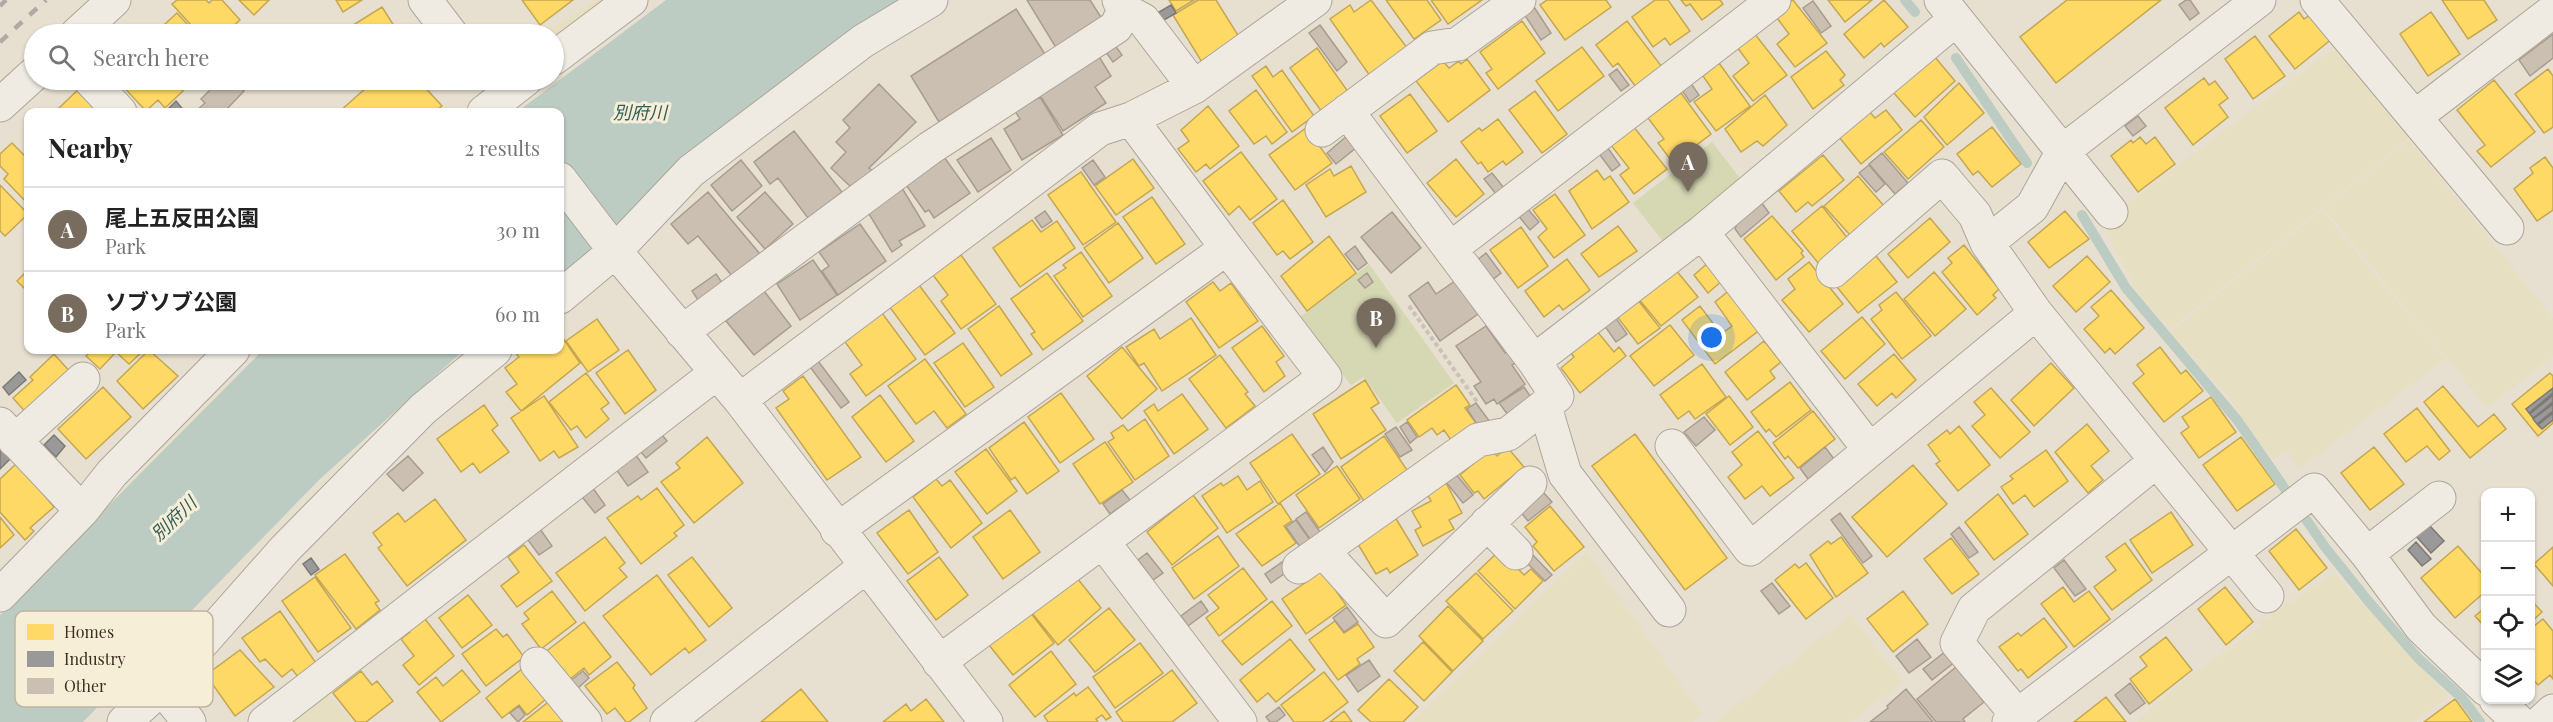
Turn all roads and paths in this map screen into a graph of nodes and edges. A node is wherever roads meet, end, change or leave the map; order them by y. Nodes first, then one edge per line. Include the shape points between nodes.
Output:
1 (114, 0) edge
2 (425, 0) edge
3 (632, 0) edge
4 (932, 0) edge
5 (1315, 0) edge
6 (1774, 0) edge
7 (2259, 0) edge
8 (2317, 0) edge
9 (1510, 3) edge
10 (1122, 5) edge
11 (1948, 9) edge
12 (2553, 11) edge
13 (88, 24) edge
14 (443, 24) edge
15 (564, 51) edge
16 (24, 83) edge
17 (1194, 87) junction
18 (99, 90) edge
19 (510, 90) edge
20 (494, 101) edge
21 (0, 105) edge
22 (116, 108) edge
23 (1347, 111) junction
24 (2416, 116) junction
25 (1131, 118) junction
26 (1322, 130) dead end
27 (2059, 158) junction
28 (564, 184) edge
29 (2110, 212) dead end
30 (2507, 228) dead end
31 (1702, 232) junction
32 (1987, 243) junction
33 (1227, 248) junction
34 (1450, 249) junction
35 (615, 251) junction
36 (1833, 271) dead end
37 (564, 294) edge
38 (1409, 306) dead end
39 (2036, 313) junction
40 (682, 332) junction
41 (228, 354) edge
42 (490, 354) edge
43 (1534, 361) junction
44 (83, 379) dead end
45 (696, 388) junction
46 (740, 400) junction
47 (1545, 407) junction
48 (8, 433) edge
49 (1501, 435) junction
50 (1672, 446) dead end
51 (1869, 449) junction
52 (2155, 462) junction
53 (1530, 483) dead end
54 (2439, 498) dead end
55 (82, 511) junction
56 (1487, 523) junction
57 (837, 530) junction
58 (1103, 542) junction
59 (1516, 553) dead end
60 (2232, 554) junction
61 (2367, 554) junction
62 (865, 567) junction
63 (0, 595) edge
64 (2267, 596) dead end
65 (1669, 610) dead end
66 (213, 630) edge
67 (939, 662) junction
68 (537, 664) dead end
69 (2481, 684) edge
70 (2501, 704) edge
71 (141, 707) edge
72 (177, 707) edge
73 (2553, 711) edge
74 (2013, 719) edge
75 (124, 722) edge
76 (189, 722) edge
77 (265, 722) edge
78 (585, 722) edge
79 (667, 722) edge
80 (986, 722) edge
81 (1240, 722) edge
82 (2519, 722) edge
83 (2541, 722) edge

1 - 13 street
2 - 14 street
3 - 15 street
4 - 35 street via 862,41 691,171
5 - 17 street
6 - 34 street
7 - 27 street
8 - 24 street
9 - 23 street via 1458,44 1432,48
10 - 17 street via 1143,20
10 - 40 street via 1116,27 930,148
11 - 27 street
11 - 31 street
12 - 24 street
16 - 21 street
17 - 25 street
18 - 22 street
19 - 20 street
23 - 26 street
23 - 34 street
24 - 30 street
25 - 33 street
25 - 46 street via 1100,129
27 - 29 street
27 - 32 street via 2032,207
28 - 35 street
31 - 43 street
31 - 51 street
32 - 36 street via 1975,215 1942,176
32 - 39 street
33 - 57 street
33 - 58 street via 1325,377
34 - 43 street
35 - 37 street
35 - 40 street
38 - 49 path
39 - 51 street
39 - 52 street
40 - 45 street
41 - 55 street via 112,473
42 - 66 street via 423,409 285,549
43 - 47 street via 1557,396
44 - 48 street
45 - 46 street
45 - 77 street
46 - 57 street
47 - 49 street
47 - 65 street via 1565,474
48 - 55 street
49 - 56 street via 1478,440 1311,559 1386,621
50 - 51 street via 1750,549
52 - 60 street
52 - 74 street via 1974,609 1958,643
53 - 56 street
54 - 61 street
55 - 63 street
56 - 59 street
57 - 62 street
58 - 67 street
58 - 81 street
60 - 61 street via 2314,490
60 - 64 street
60 - 74 street
61 - 69 street via 2421,627
62 - 67 street
62 - 79 street
67 - 80 street
68 - 78 street
70 - 82 street
71 - 75 street
72 - 76 street
73 - 83 street

